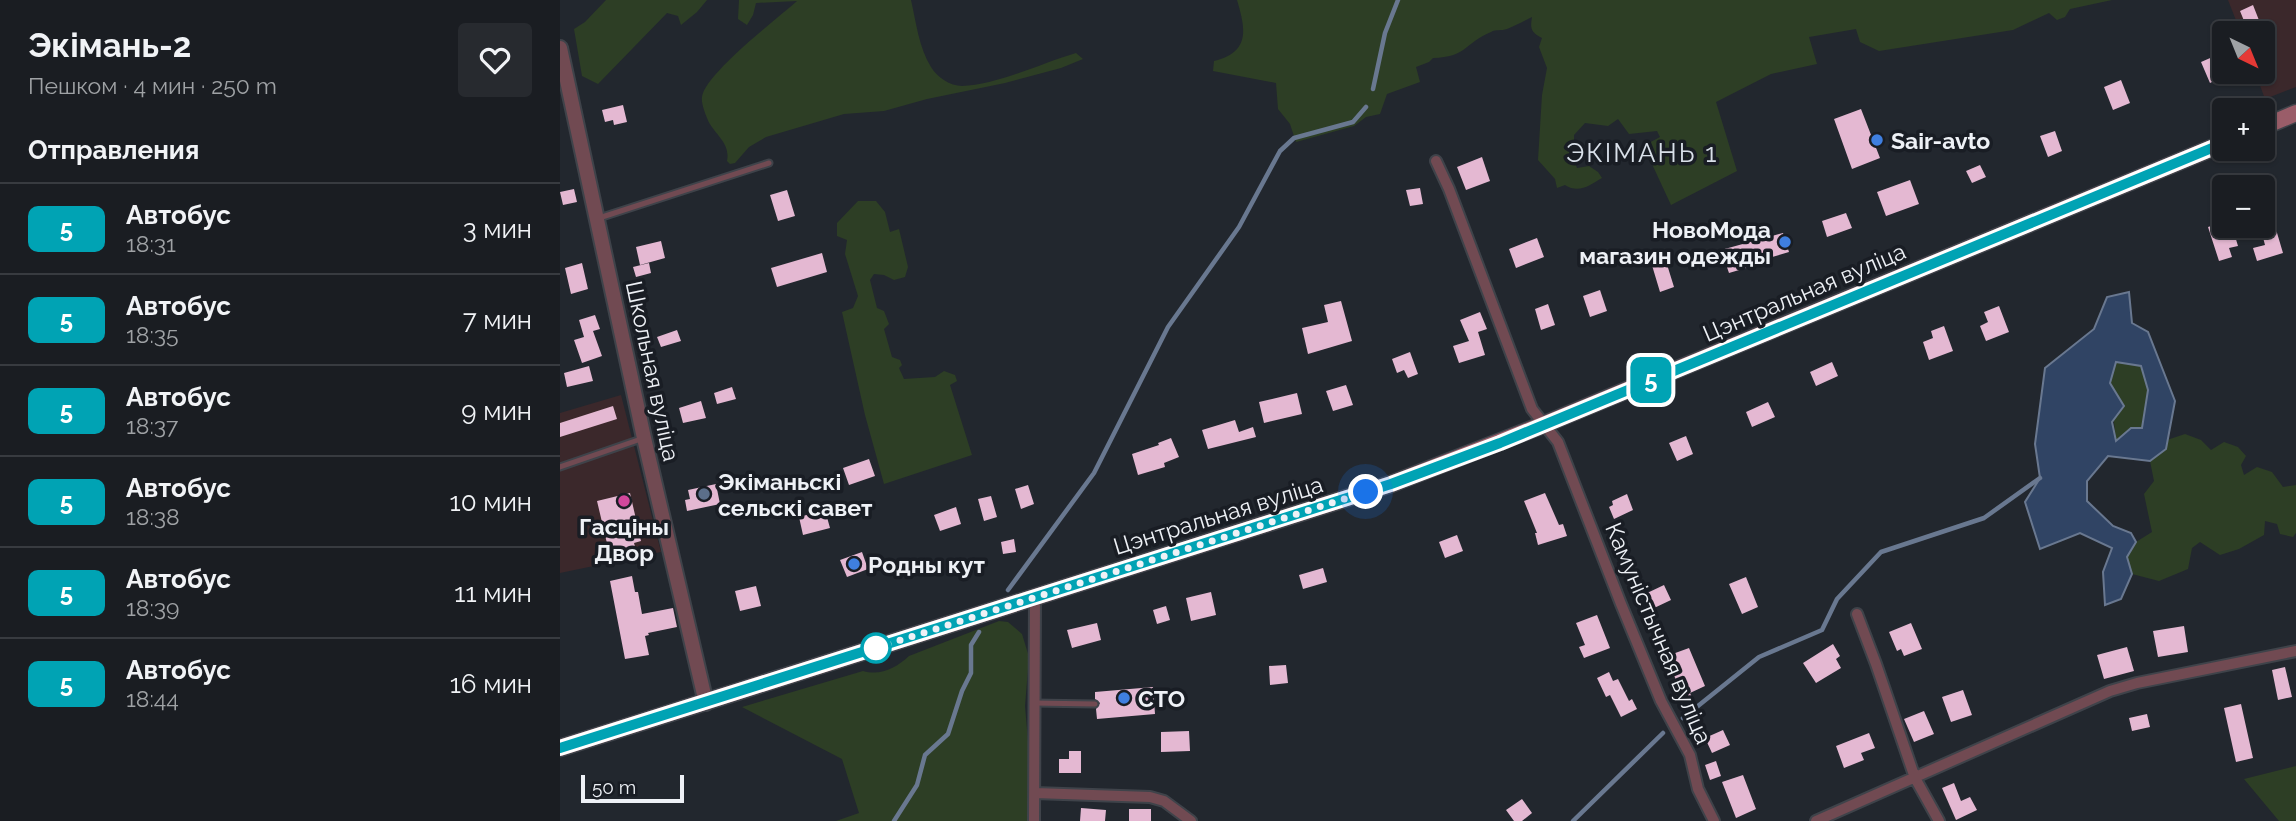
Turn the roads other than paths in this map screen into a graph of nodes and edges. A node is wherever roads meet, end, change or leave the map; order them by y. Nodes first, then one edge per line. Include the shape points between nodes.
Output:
1 (560, 48) edge
2 (2296, 113) edge
3 (2275, 122) edge
4 (2212, 148) edge
5 (1436, 161) dead end
6 (769, 163) dead end
7 (596, 219) junction
8 (1545, 424) junction
9 (644, 438) junction
10 (560, 467) edge
11 (1035, 596) junction
12 (1857, 614) dead end
13 (2296, 651) edge
14 (706, 703) junction
15 (1034, 704) junction
16 (1096, 704) dead end
17 (560, 748) edge
18 (1915, 778) junction
19 (1035, 793) junction
20 (1034, 821) edge
21 (1191, 821) edge
22 (1714, 821) edge
23 (1816, 821) edge
24 (1939, 821) edge

1 - 7 street, Школьная вуліца
2 - 3 main road
4 - 8 main road, Цэнтральная вуліца
5 - 8 street, Камуністычная вуліца via 1532,409
6 - 7 lane
7 - 9 street, Школьная вуліца
8 - 11 main road, Цэнтральная вуліца via 1391,484
8 - 22 street, Камуністычная вуліца via 1558,442
9 - 10 lane
9 - 14 street, Школьная вуліца
11 - 14 main road, Цэнтральная вуліца
11 - 15 street
12 - 18 street
13 - 18 street via 2110,691
14 - 17 main road, Цэнтральная вуліца
15 - 16 lane
15 - 19 street
18 - 23 street
18 - 24 street
19 - 20 street
19 - 21 street via 1150,797 1164,801

